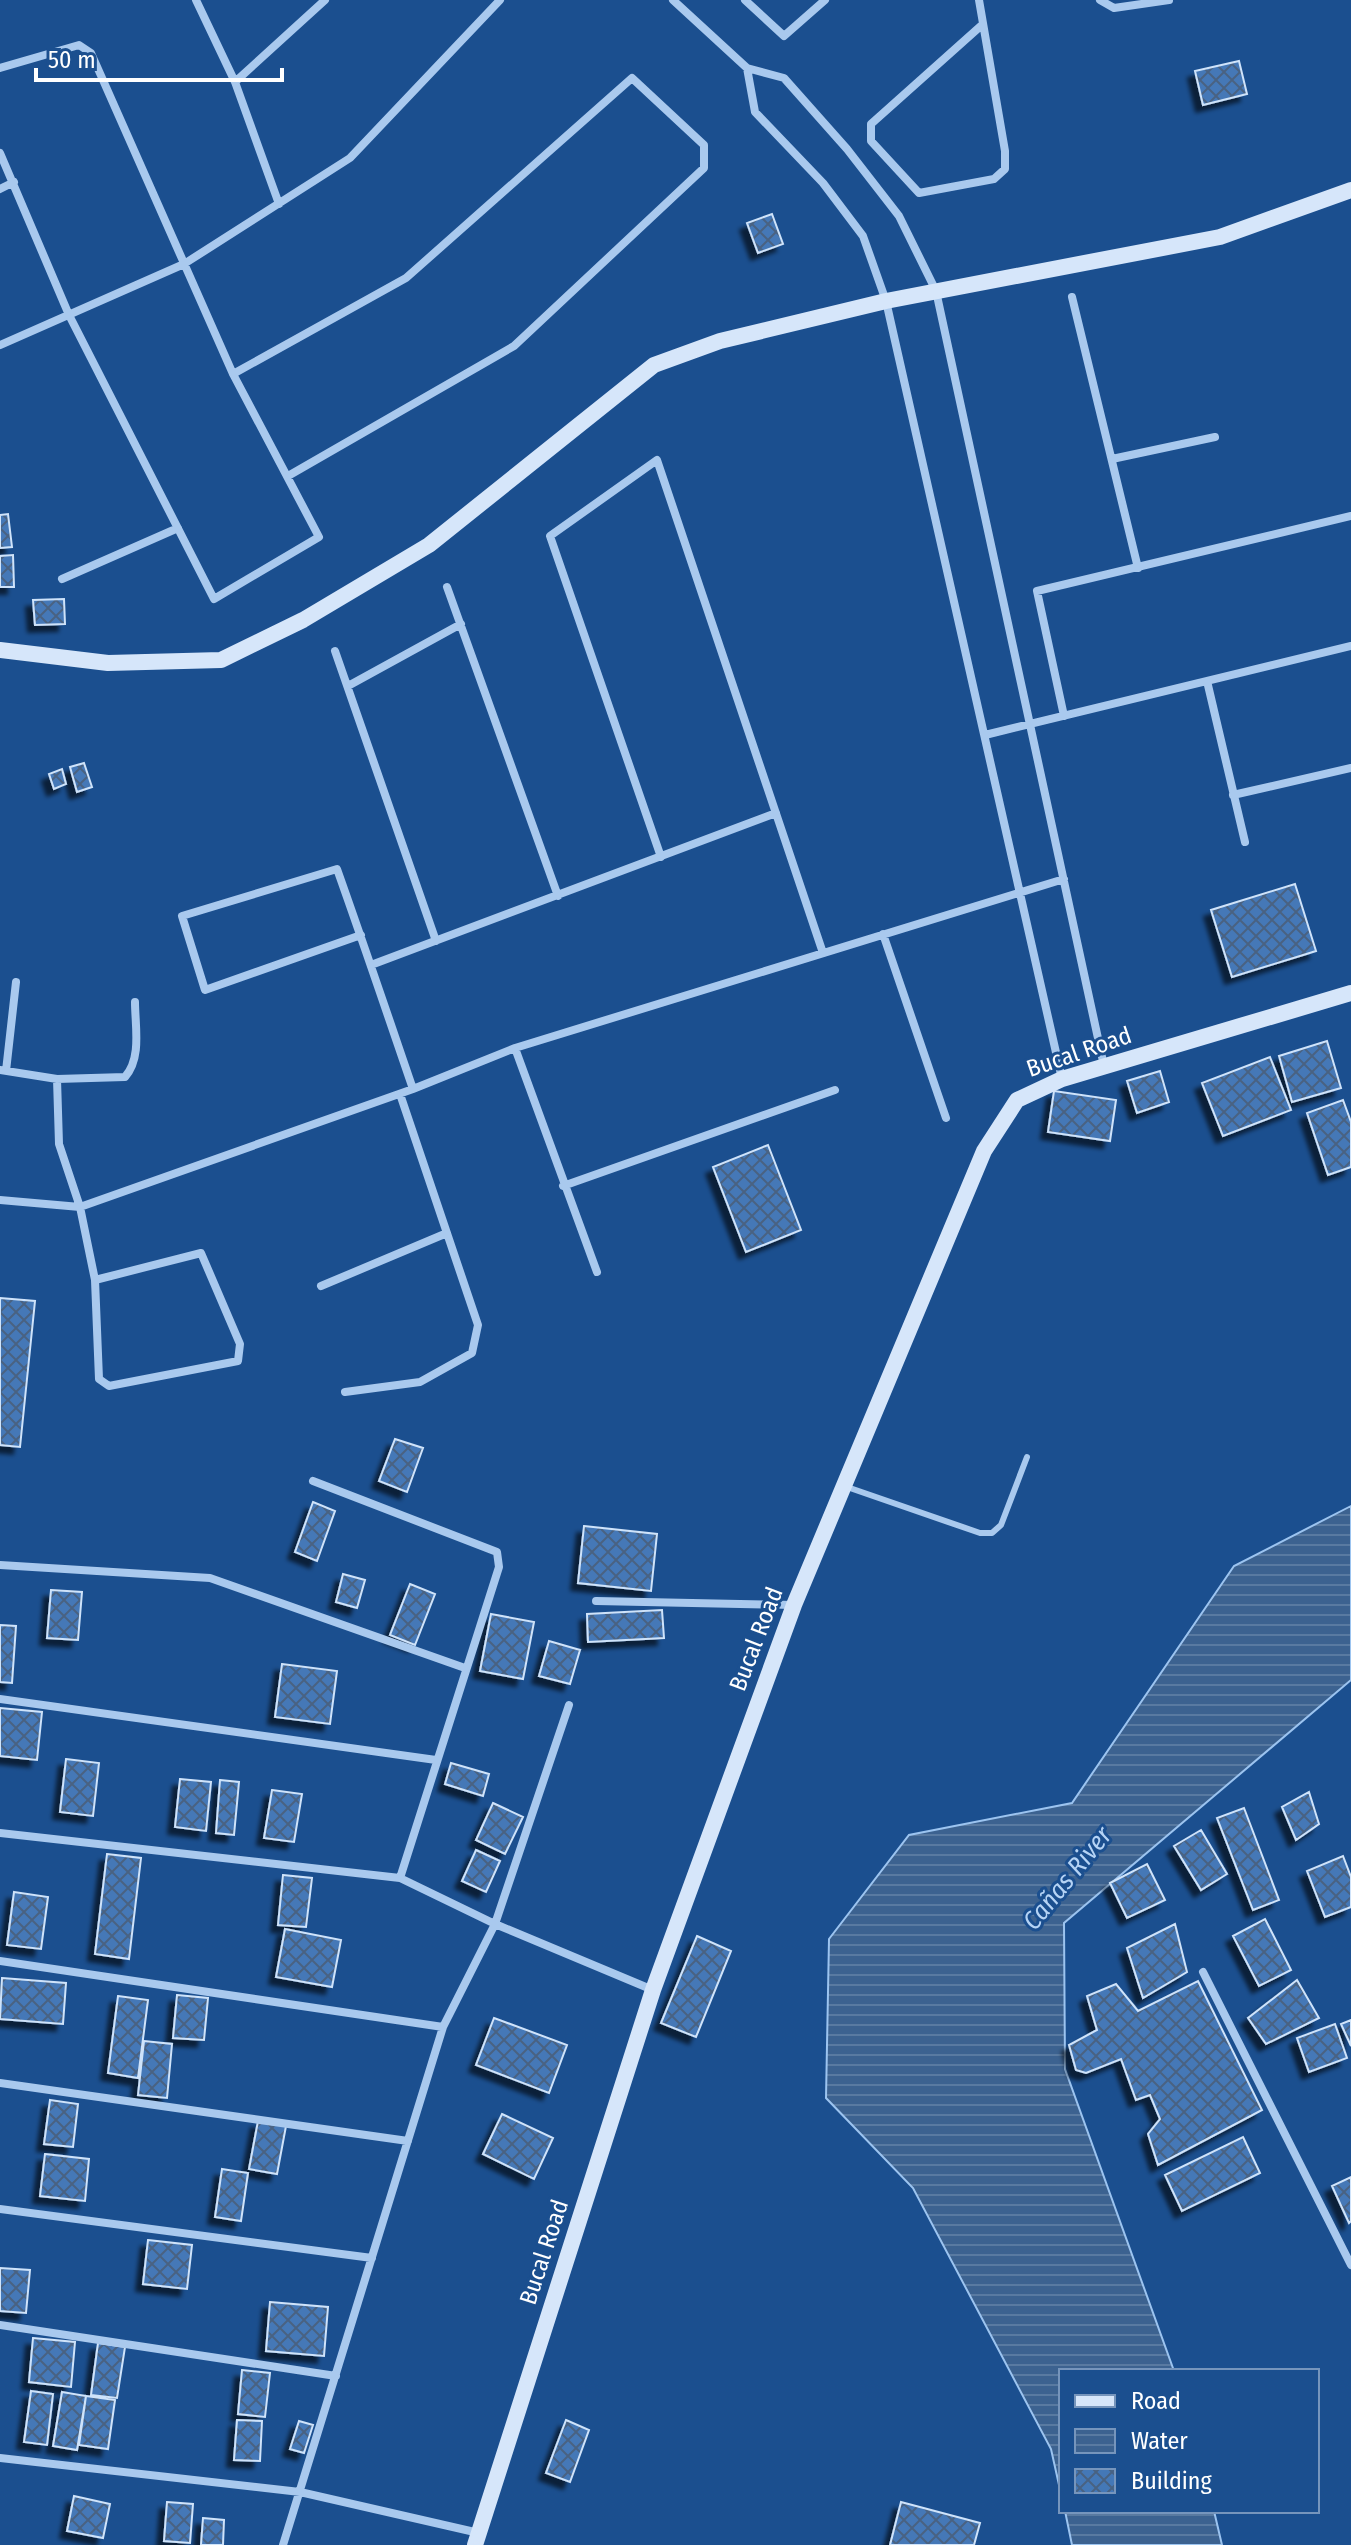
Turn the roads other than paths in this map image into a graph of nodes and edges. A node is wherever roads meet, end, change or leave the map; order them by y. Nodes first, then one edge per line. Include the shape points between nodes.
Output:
1 (196, 0) edge
2 (325, 0) edge
3 (500, 0) edge
4 (673, 0) edge
5 (745, 0) edge
6 (825, 0) edge
7 (979, 0) edge
8 (1100, 0) edge
9 (1169, 0) edge
10 (983, 24) junction
11 (0, 68) edge
12 (747, 68) junction
13 (235, 82) junction
14 (0, 153) edge
15 (14, 182) junction
16 (0, 189) edge
17 (1351, 190) edge
18 (279, 204) junction
19 (184, 264) junction
20 (936, 291) junction
21 (1072, 297) dead end
22 (886, 301) junction
23 (69, 315) junction
24 (0, 345) edge
25 (233, 374) junction
26 (1215, 437) dead end
27 (1112, 459) junction
28 (288, 476) junction
29 (1351, 516) edge
30 (178, 528) junction
31 (1138, 568) junction
32 (62, 579) dead end
33 (447, 587) dead end
34 (461, 624) junction
35 (1351, 646) edge
36 (0, 650) edge
37 (335, 651) dead end
38 (1207, 681) junction
39 (348, 686) junction
40 (1064, 716) junction
41 (1031, 724) junction
42 (985, 735) junction
43 (1351, 768) edge
44 (1233, 795) junction
45 (776, 813) junction
46 (1245, 842) dead end
47 (661, 857) junction
48 (1064, 879) junction
49 (1020, 891) junction
50 (558, 896) junction
51 (883, 934) junction
52 (361, 935) junction
53 (436, 941) junction
54 (823, 953) junction
55 (371, 965) junction
56 (16, 982) dead end
57 (1351, 993) edge
58 (135, 1002) dead end
59 (515, 1048) junction
60 (1104, 1067) junction
61 (3, 1071) edge
62 (57, 1079) junction
63 (1062, 1079) junction
64 (413, 1089) junction
65 (835, 1090) dead end
66 (400, 1094) junction
67 (946, 1118) dead end
68 (563, 1186) junction
69 (0, 1200) edge
70 (80, 1207) junction
71 (447, 1233) junction
72 (597, 1272) dead end
73 (95, 1280) junction
74 (321, 1286) dead end
75 (345, 1392) dead end
76 (1027, 1457) dead end
77 (313, 1481) dead end
78 (844, 1486) junction
79 (0, 1565) edge
80 (596, 1601) dead end
81 (794, 1605) junction
82 (465, 1668) junction
83 (0, 1699) edge
84 (569, 1705) dead end
85 (436, 1760) junction
86 (0, 1833) edge
87 (400, 1878) junction
88 (495, 1924) junction
89 (0, 1961) edge
90 (1203, 1972) dead end
91 (653, 1990) junction
92 (443, 2027) junction
93 (0, 2083) edge
94 (408, 2141) junction
95 (0, 2209) edge
96 (372, 2258) junction
97 (1351, 2265) edge
98 (0, 2325) edge
99 (336, 2376) junction
100 (0, 2458) edge
101 (300, 2492) junction
102 (477, 2539) edge
103 (283, 2545) edge

1 - 13 street
2 - 13 street
3 - 18 street via 350,158
4 - 12 street
5 - 6 street via 784,36
7 - 10 street
8 - 9 street via 1114,8
10 - 10 street via 1005,169 994,179 919,193 871,141 871,124
11 - 19 street via 61,47 79,45 91,53
12 - 20 street via 784,78 847,149 899,216
12 - 22 street via 755,112 823,183 863,236
13 - 18 street
14 - 15 street
15 - 16 street
15 - 23 street
17 - 20 street via 1220,237
18 - 19 street
19 - 23 street
19 - 25 street
20 - 22 street
20 - 41 street
21 - 27 street
22 - 36 street via 720,341 654,365 429,545 303,620 221,660 108,663
22 - 42 street
23 - 24 street
23 - 30 street
25 - 28 street
25 - 28 street via 406,278 632,78 704,145 704,168 514,346
26 - 27 street
27 - 31 street
28 - 30 street via 319,537 214,599
29 - 31 street
30 - 32 street
31 - 40 street via 1037,591
33 - 34 street
34 - 39 street
34 - 50 street
35 - 38 street
37 - 39 street
38 - 40 street
38 - 44 street
39 - 53 street
40 - 41 street
41 - 42 street
41 - 48 street
42 - 49 street
43 - 44 street
44 - 46 street
45 - 47 street
45 - 47 street via 657,460 550,536
45 - 54 street
47 - 50 street
48 - 49 street
48 - 60 street
49 - 51 street
49 - 63 street
50 - 53 street
51 - 54 street
51 - 67 street
52 - 52 street via 205,990 182,916 337,869
52 - 55 street
53 - 55 street
54 - 59 street
55 - 64 street
56 - 61 street
57 - 60 street, Bucal Road
58 - 62 street via 136,1048 125,1077
59 - 64 street
59 - 68 street
60 - 63 street, Bucal Road
61 - 62 street
62 - 70 street via 58,1137
63 - 78 street, Bucal Road via 1017,1100 984,1151
64 - 66 street
65 - 68 street
66 - 70 street
66 - 71 street
68 - 72 street
69 - 70 street
70 - 73 street
71 - 74 street
71 - 75 street via 478,1325 472,1353 420,1382
73 - 73 street via 201,1253 240,1344 238,1361 109,1386 99,1379
76 - 78 lane via 1001,1525 992,1533
77 - 82 street via 497,1552 499,1567
78 - 81 street, Bucal Road
79 - 82 street via 210,1578
80 - 81 street
81 - 91 street, Bucal Road
82 - 85 street
83 - 85 street
84 - 88 street
85 - 87 street
86 - 87 street
87 - 88 street
88 - 91 street
88 - 92 street
89 - 92 street
90 - 97 street
91 - 102 street, Bucal Road
92 - 94 street
93 - 94 street
94 - 96 street
95 - 96 street
96 - 99 street
98 - 99 street
99 - 101 street
100 - 101 street
101 - 102 street
101 - 103 street

